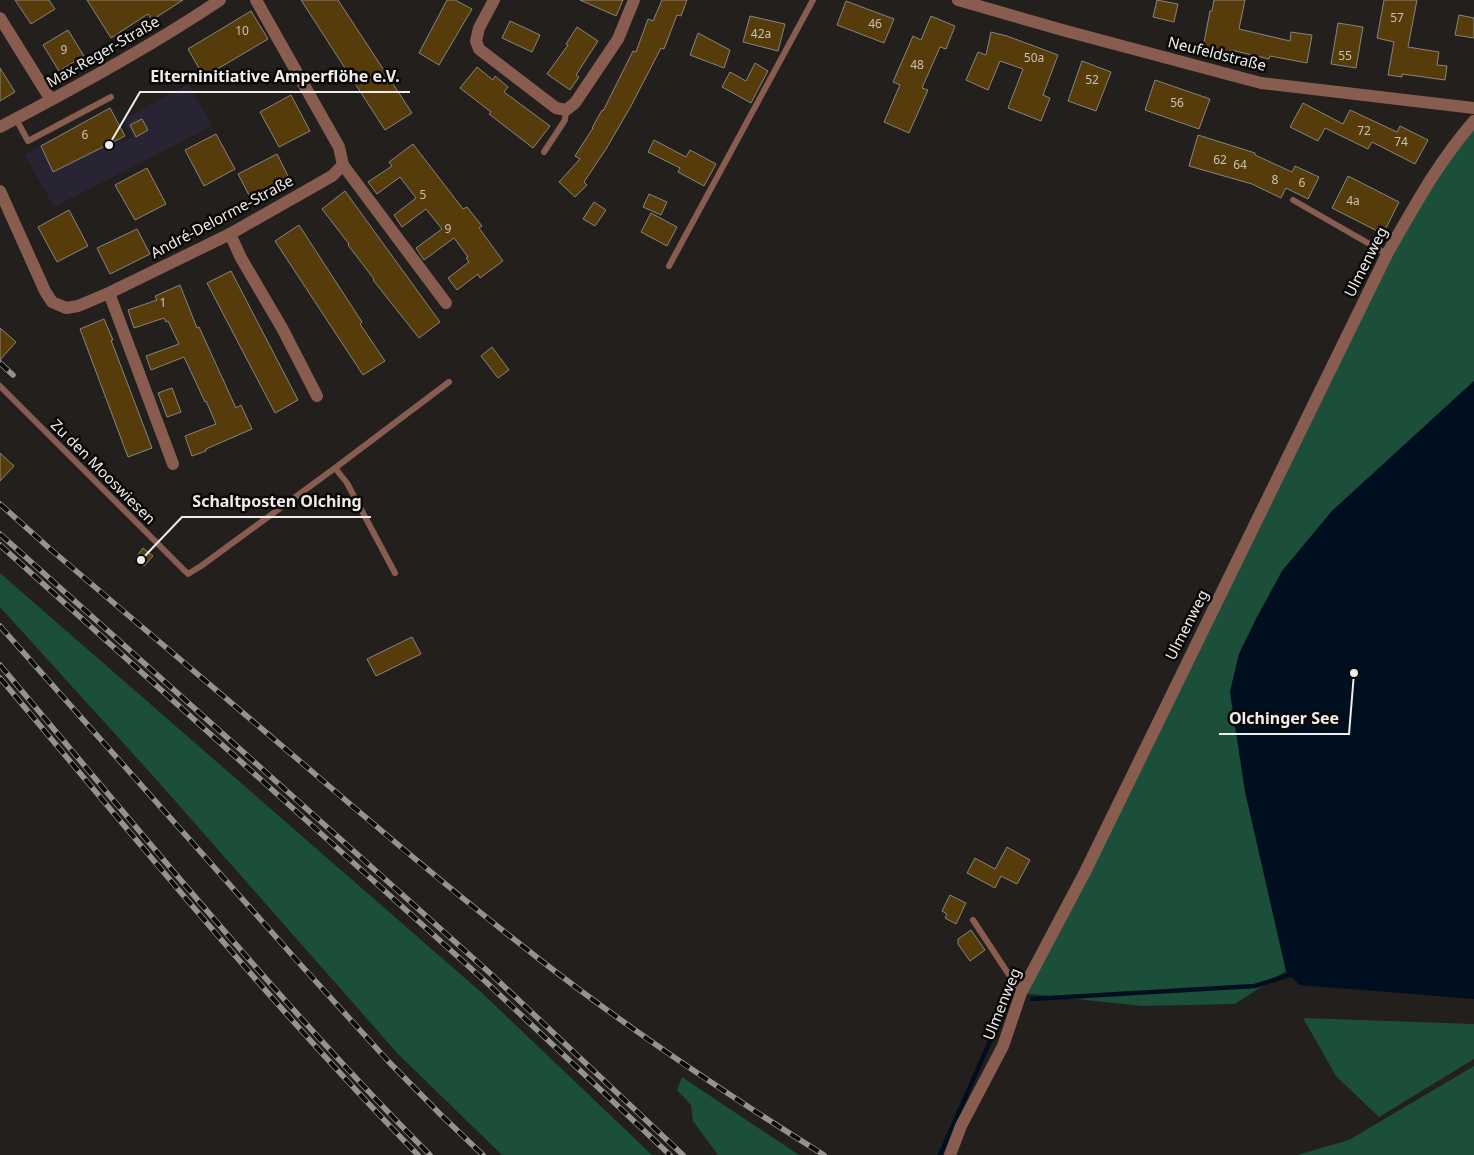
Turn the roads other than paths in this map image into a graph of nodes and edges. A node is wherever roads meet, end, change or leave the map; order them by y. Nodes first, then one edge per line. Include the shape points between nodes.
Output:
1 (220, 0) edge
2 (256, 0) edge
3 (494, 0) edge
4 (634, 0) edge
5 (813, 0) edge
6 (958, 0) edge
7 (0, 18) edge
8 (111, 97) dead end
9 (51, 100) junction
10 (1474, 108) edge
11 (566, 110) junction
12 (16, 119) junction
13 (1474, 121) edge
14 (0, 127) edge
15 (544, 152) dead end
16 (343, 165) junction
17 (0, 191) edge
18 (1293, 200) dead end
19 (230, 234) junction
20 (1386, 254) junction
21 (669, 266) dead end
22 (110, 292) junction
23 (446, 303) dead end
24 (449, 382) dead end
25 (0, 386) edge
26 (317, 396) dead end
27 (173, 464) dead end
28 (335, 468) junction
29 (395, 573) dead end
30 (973, 920) dead end
31 (1021, 993) junction
32 (950, 1155) edge

1 - 9 street, Max-Reger-Straße
2 - 16 street via 339,147
3 - 11 street via 479,28 476,41 479,49 556,108
4 - 11 street via 618,39 575,103
5 - 21 lane
6 - 10 street, Neufeldstraße via 1261,83
7 - 9 street
8 - 12 lane via 28,141
9 - 12 street, Max-Reger-Straße
11 - 15 lane via 565,120
12 - 14 street, Max-Reger-Straße
13 - 20 street, Ulmenweg via 1430,179
16 - 19 street, André-Delorme-Straße via 332,176
16 - 23 street
17 - 22 street, André-Delorme-Straße via 52,302 66,308 78,306
18 - 20 lane
19 - 22 street, André-Delorme-Straße
19 - 26 street
20 - 31 street, Ulmenweg via 1089,863
22 - 27 street
24 - 28 lane, Zu den Mooswiesen
25 - 28 lane, Zu den Mooswiesen via 188,574
28 - 29 lane via 348,483
30 - 31 lane
31 - 32 street, Ulmenweg via 1003,1046 961,1126

